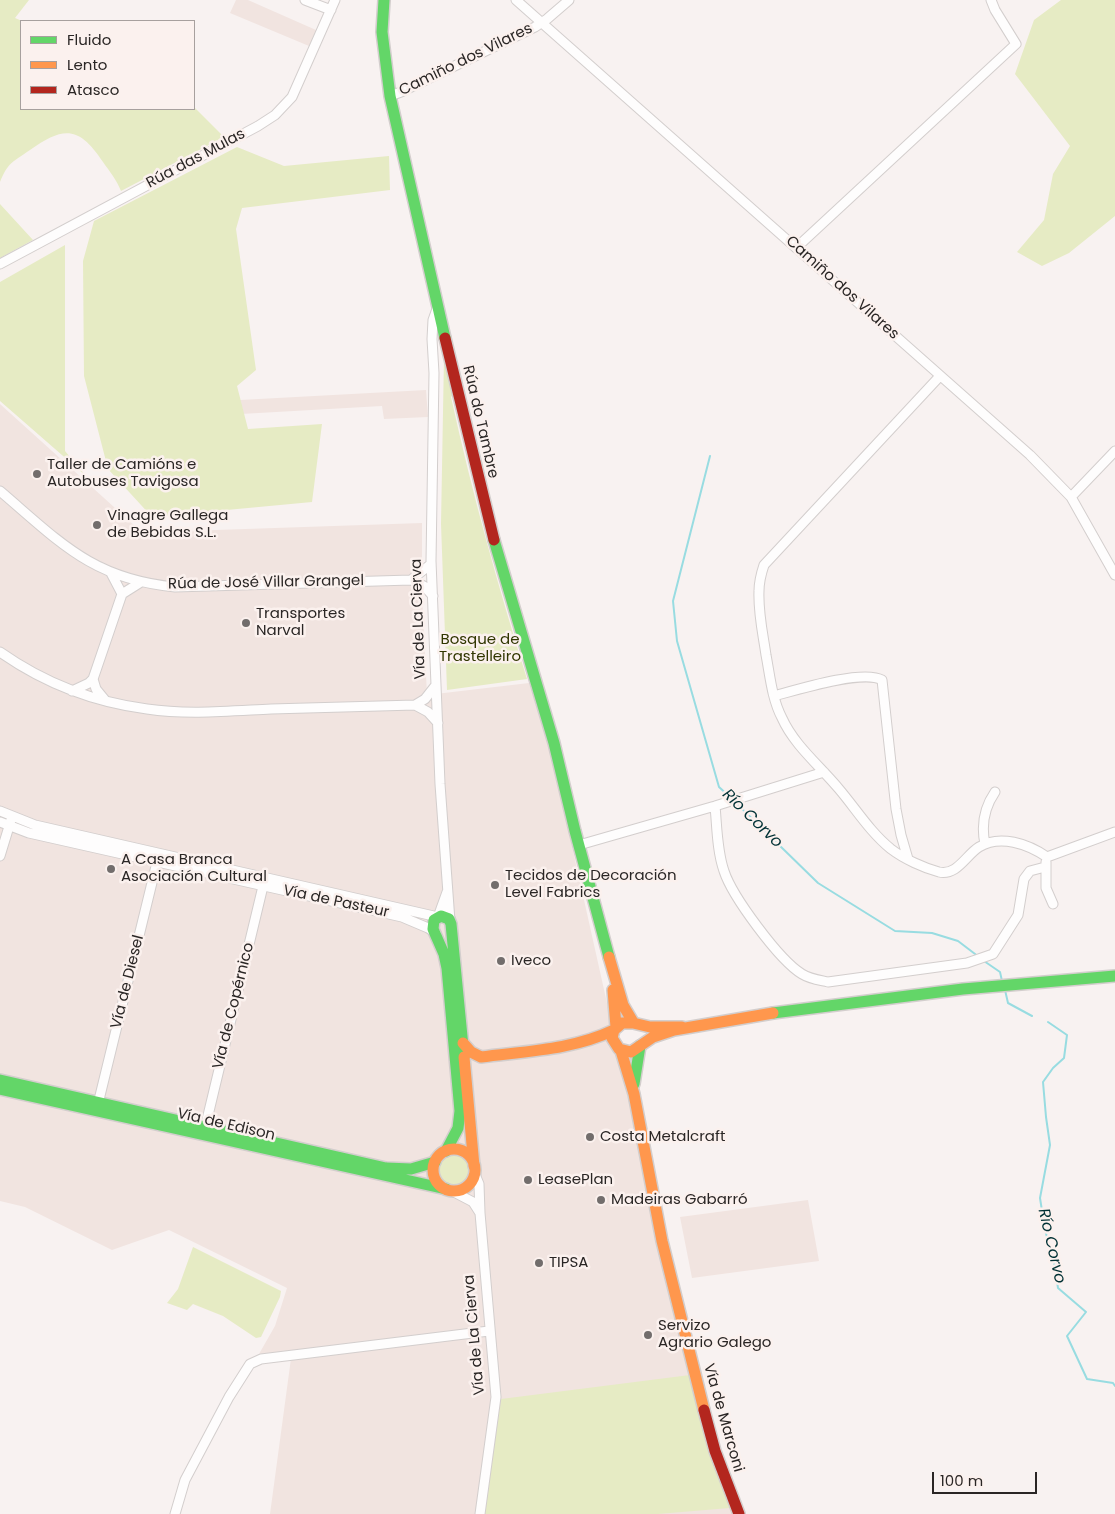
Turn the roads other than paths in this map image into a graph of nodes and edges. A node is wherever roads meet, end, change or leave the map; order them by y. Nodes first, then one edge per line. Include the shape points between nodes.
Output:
1 (305, 0) edge
2 (335, 0) edge
3 (384, 0) edge
4 (516, 0) edge
5 (569, 0) edge
6 (992, 0) edge
7 (331, 10) junction
8 (542, 23) junction
9 (390, 96) junction
10 (796, 248) junction
11 (0, 264) edge
12 (439, 336) junction
13 (940, 376) junction
14 (1115, 451) edge
15 (0, 491) edge
16 (1071, 497) junction
17 (431, 564) junction
18 (111, 573) junction
19 (1115, 575) edge
20 (128, 579) junction
21 (414, 579) junction
22 (432, 579) junction
23 (141, 582) junction
24 (123, 591) junction
25 (433, 596) junction
26 (0, 652) edge
27 (92, 682) junction
28 (436, 685) junction
29 (72, 690) junction
30 (88, 696) junction
31 (774, 696) junction
32 (106, 701) junction
33 (437, 704) junction
34 (419, 705) junction
35 (438, 724) junction
36 (824, 772) junction
37 (996, 792) dead end
38 (715, 806) junction
39 (0, 812) edge
40 (7, 822) edge
41 (1115, 832) edge
42 (985, 844) junction
43 (579, 845) junction
44 (0, 856) edge
45 (1047, 857) junction
46 (158, 858) junction
47 (908, 859) junction
48 (1045, 867) junction
49 (264, 882) junction
50 (448, 887) junction
51 (1053, 904) dead end
52 (438, 917) junction
53 (451, 924) junction
54 (436, 933) junction
55 (609, 956) junction
56 (1115, 976) edge
57 (635, 1023) junction
58 (682, 1027) junction
59 (615, 1029) junction
60 (463, 1043) junction
61 (577, 1044) junction
62 (641, 1045) junction
63 (619, 1049) junction
64 (481, 1058) junction
65 (466, 1074) junction
66 (0, 1080) edge
67 (0, 1089) edge
68 (634, 1094) junction
69 (98, 1106) junction
70 (204, 1130) junction
71 (446, 1151) junction
72 (435, 1162) junction
73 (474, 1169) junction
74 (449, 1190) junction
75 (480, 1213) junction
76 (489, 1331) junction
77 (175, 1514) edge
78 (480, 1514) edge
79 (739, 1514) edge

1 - 7 street
2 - 7 street, Rúa das Mulas
3 - 9 main road, Rúa do Tambre via 382,32
4 - 8 street, Camiño dos Vilares
5 - 8 street, Camiño dos Vilares
6 - 10 street via 1016,44
7 - 11 street, Rúa das Mulas via 296,89 288,103 275,115
8 - 9 street, Camiño dos Vilares
8 - 10 street, Camiño dos Vilares
9 - 12 main road, Rúa do Tambre via 438,306
10 - 13 street, Camiño dos Vilares
12 - 17 street, Vía de La Cierva
12 - 43 main road, Rúa do Tambre via 500,563 554,742
13 - 16 street, Camiño dos Vilares via 1030,455
13 - 31 street via 764,565 758,590 759,607
14 - 16 street
15 - 18 street, Rúa de José Villar Grangel via 72,551
16 - 19 street, Camiño dos Vilares
17 - 21 street
17 - 22 street, Vía de La Cierva
18 - 20 street, Rúa de José Villar Grangel
18 - 24 street
20 - 23 street, Rúa de José Villar Grangel
20 - 24 street
21 - 22 street, Rúa de José Villar Grangel
21 - 23 street, Rúa de José Villar Grangel via 175,587
21 - 25 street
22 - 25 street, Vía de La Cierva
23 - 24 street
24 - 27 street
25 - 28 street, Vía de La Cierva
26 - 29 street via 31,672
27 - 29 street
27 - 30 street via 87,688
27 - 32 street
28 - 33 street, Vía de La Cierva
28 - 34 street
29 - 30 street
30 - 32 street
31 - 36 street via 782,718
31 - 47 street via 828,681 871,677 882,680 896,809
32 - 34 street via 148,710 188,712
33 - 34 street
33 - 35 street, Vía de La Cierva
34 - 35 street
35 - 50 street, Vía de La Cierva
36 - 38 street
36 - 47 street via 878,836 892,850
37 - 42 street via 986,808
38 - 43 street
38 - 48 street via 721,861 731,887 777,952 803,975 816,980 828,982 967,963 993,954 1018,915 1024,878 1030,871
39 - 40 street, Vía de Pasteur
40 - 44 street
40 - 46 street, Vía de Pasteur via 35,825
41 - 45 street
42 - 45 street via 1020,843
42 - 47 street via 946,873
43 - 55 main road
45 - 48 street
46 - 49 street, Vía de Pasteur
46 - 69 street, Vía de Diesel
48 - 51 street via 1046,888
49 - 52 street, Vía de Pasteur
49 - 54 street, Vía de Pasteur via 402,917
49 - 70 street, Vía de Copérnico
50 - 52 street, Vía de La Cierva
50 - 53 street, Vía de La Cierva
52 - 53 main road via 446,917
52 - 54 main road via 432,926
53 - 54 main road via 445,934
53 - 60 main road, Vía de La Cierva
54 - 71 main road via 447,968 460,1111 458,1128
55 - 57 main road via 623,1005
55 - 59 main road
56 - 58 main road via 987,986
57 - 58 main road via 650,1027
57 - 59 main road via 624,1022
57 - 62 main road via 643,1031
58 - 62 main road
59 - 61 main road
59 - 63 main road via 613,1041
60 - 64 main road via 474,1056
60 - 65 main road, Vía de La Cierva
61 - 63 main road
61 - 64 main road
62 - 63 main road via 634,1051
62 - 68 main road, Vía de Marconi
63 - 68 main road, Vía de Marconi
64 - 65 main road
65 - 73 main road, Vía de La Cierva
66 - 69 main road, Vía de Edison
67 - 69 main road, Vía de Edison
68 - 79 main road, Vía de Marconi via 662,1241 691,1361 715,1451
69 - 70 main road, Vía de Edison
70 - 72 main road, Vía de Edison via 386,1168 418,1169
70 - 74 main road, Vía de Edison
71 - 72 main road
71 - 73 main road via 464,1152 472,1160
72 - 74 main road via 436,1181
73 - 74 main road via 467,1186
73 - 75 street, Vía de La Cierva via 479,1184
74 - 75 street via 473,1202
75 - 76 street, Vía de La Cierva
76 - 77 street via 261,1359 250,1364 185,1480
76 - 78 street, Vía de La Cierva via 496,1397

